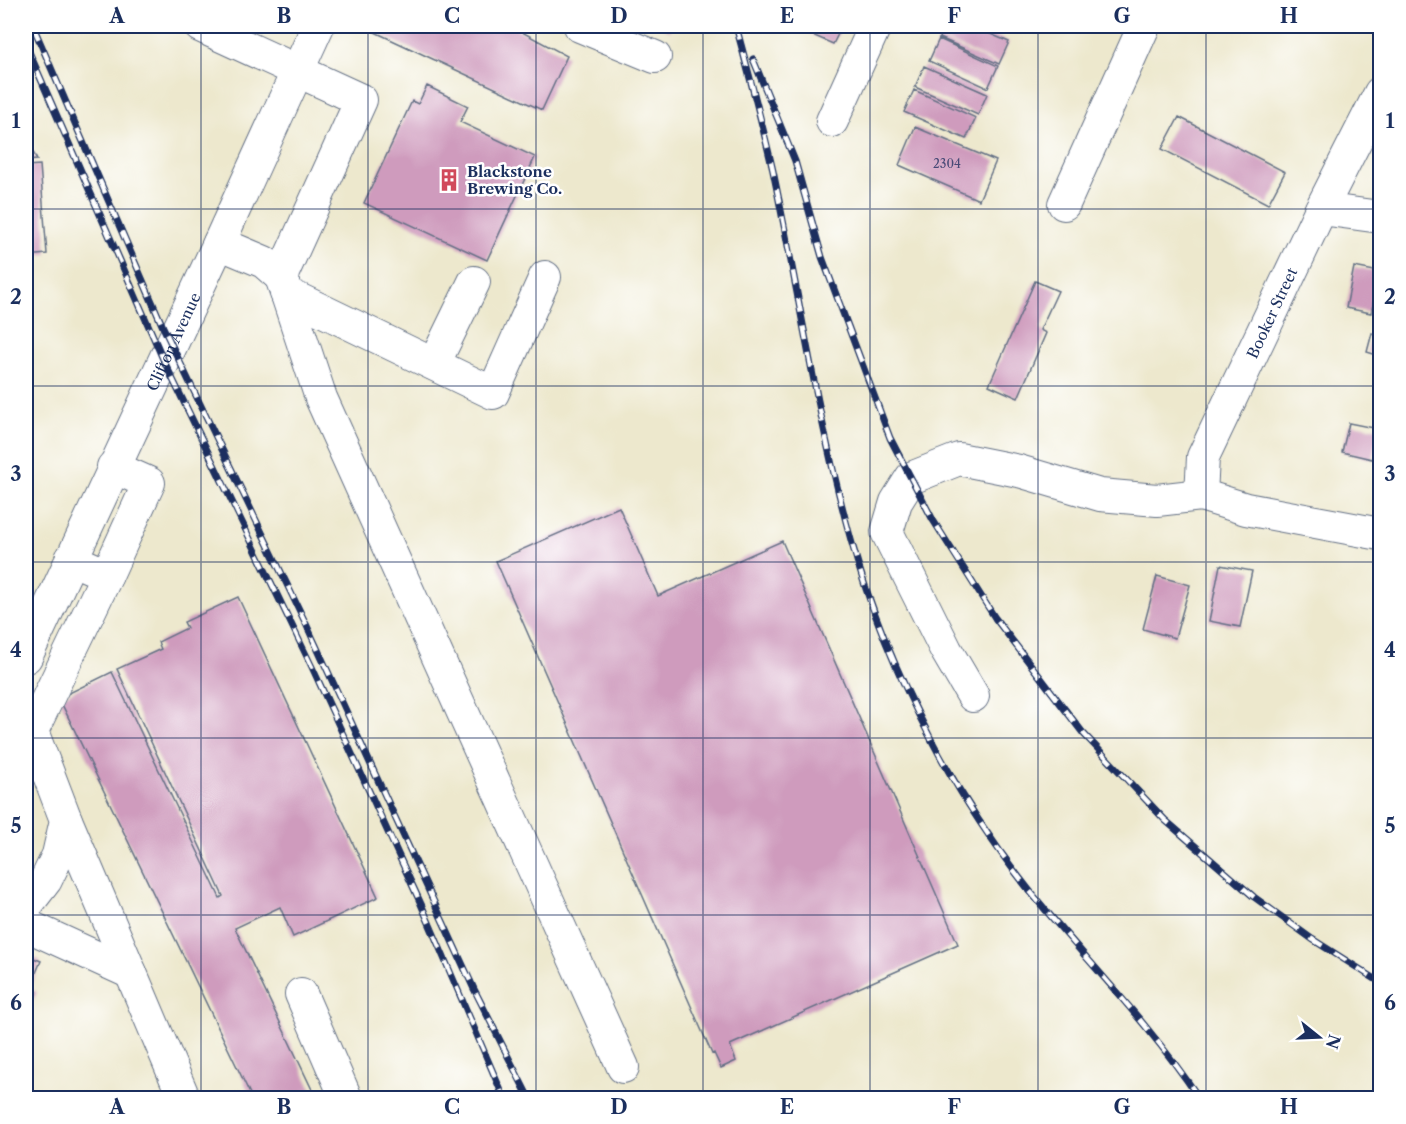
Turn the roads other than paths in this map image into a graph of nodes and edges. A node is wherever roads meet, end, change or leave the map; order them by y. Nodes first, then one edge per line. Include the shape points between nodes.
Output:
1 (200, 26) edge
2 (318, 26) edge
3 (580, 26) edge
4 (874, 26) edge
5 (1144, 26) edge
6 (655, 57) dead end
7 (297, 71) junction
8 (1380, 93) edge
9 (832, 121) dead end
10 (1064, 204) dead end
11 (1321, 208) junction
12 (1380, 217) edge
13 (219, 243) junction
14 (545, 277) dead end
15 (474, 282) dead end
16 (283, 285) junction
17 (434, 364) junction
18 (113, 467) junction
19 (1201, 495) junction
20 (1380, 534) edge
21 (71, 559) junction
22 (107, 575) junction
23 (26, 657) edge
24 (973, 696) dead end
25 (66, 820) junction
26 (26, 904) edge
27 (26, 926) edge
28 (131, 973) junction
29 (301, 994) dead end
30 (623, 1067) dead end
31 (184, 1098) edge
32 (346, 1098) edge

1 - 7 street
2 - 7 street, Clifton Avenue
3 - 6 street
4 - 9 street
5 - 10 street
7 - 13 street, Clifton Avenue
7 - 16 street via 361,100
8 - 11 street, Booker Street
11 - 12 street
11 - 19 street, Booker Street via 1203,457
13 - 16 street via 264,262
13 - 18 street, Clifton Avenue
14 - 17 street via 493,393
15 - 17 street
16 - 17 street
16 - 30 street via 321,398
18 - 21 street, Clifton Avenue
18 - 22 street via 149,483
19 - 20 street via 1246,508
19 - 24 street via 1157,500 1100,495 1019,471 959,459 911,478 896,502 887,532 945,650
21 - 22 street
21 - 23 street, Clifton Avenue
22 - 25 street via 32,731
25 - 26 street via 58,855 46,880
25 - 28 street
27 - 28 street
28 - 31 street
29 - 32 street

